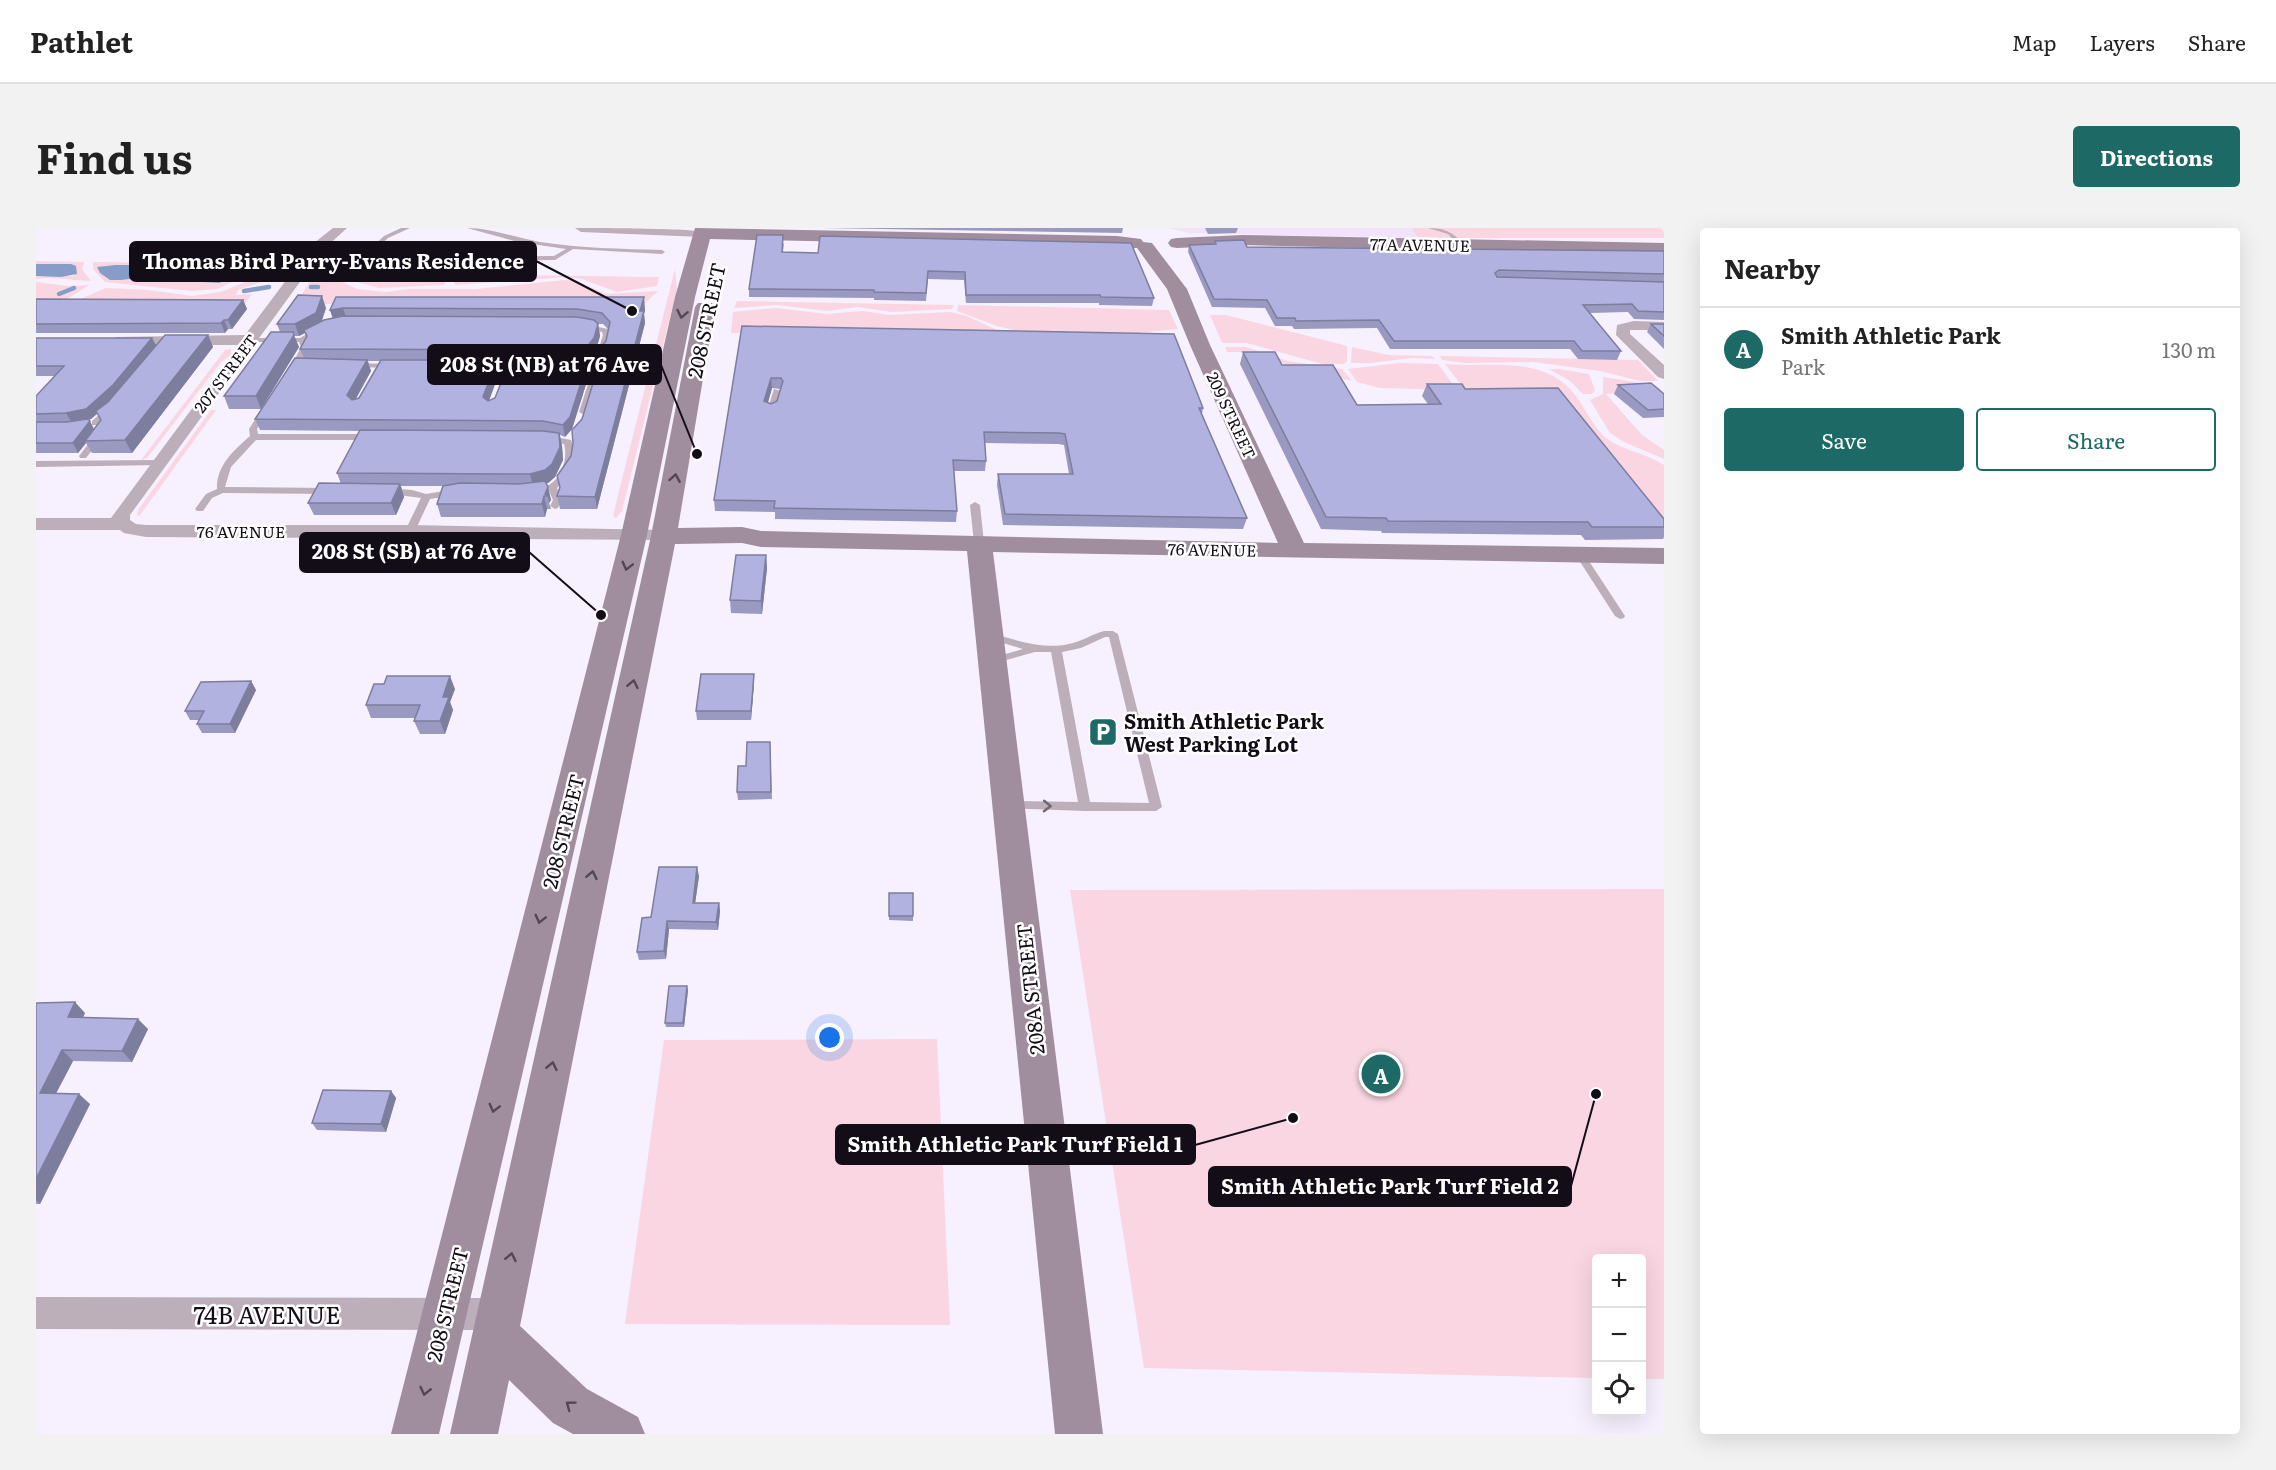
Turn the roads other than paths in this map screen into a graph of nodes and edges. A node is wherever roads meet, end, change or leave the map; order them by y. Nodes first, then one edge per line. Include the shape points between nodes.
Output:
1 (341, 228) edge
2 (407, 228) edge
3 (470, 228) edge
4 (581, 228) edge
5 (769, 228) edge
6 (1431, 228) edge
7 (714, 231) edge
8 (1139, 235) edge
9 (1171, 239) junction
10 (1461, 245) junction
11 (570, 249) junction
12 (1664, 249) edge
13 (662, 252) dead end
14 (362, 259) junction
15 (309, 260) junction
16 (1171, 279) junction
17 (579, 325) edge
18 (1664, 326) edge
19 (325, 328) edge
20 (103, 340) edge
21 (249, 340) junction
22 (301, 340) junction
23 (296, 365) junction
24 (317, 365) edge
25 (348, 365) edge
26 (403, 365) edge
27 (557, 366) edge
28 (590, 366) junction
29 (380, 367) junction
30 (290, 373) edge
31 (1664, 374) edge
32 (374, 377) edge
33 (777, 391) edge
34 (118, 402) edge
35 (771, 411) edge
36 (263, 414) edge
37 (582, 417) edge
38 (254, 437) junction
39 (381, 437) edge
40 (534, 438) edge
41 (83, 456) edge
42 (158, 463) junction
43 (36, 464) edge
44 (552, 487) junction
45 (221, 489) junction
46 (342, 491) edge
47 (377, 491) edge
48 (465, 491) edge
49 (524, 491) edge
50 (426, 497) junction
51 (975, 505) dead end
52 (555, 506) edge
53 (200, 509) dead end
54 (36, 524) edge
55 (124, 524) junction
56 (410, 531) junction
57 (649, 535) junction
58 (979, 543) junction
59 (1295, 551) junction
60 (1580, 554) junction
61 (1664, 556) edge
62 (1620, 616) dead end
63 (989, 648) junction
64 (1035, 649) junction
65 (1056, 650) junction
66 (1008, 806) junction
67 (1085, 807) junction
68 (36, 1313) edge
69 (444, 1314) junction
70 (497, 1324) junction
71 (415, 1434) edge
72 (474, 1434) edge
73 (621, 1434) edge
74 (1079, 1434) edge

1 - 15 street, 207 STREET via 327,237
2 - 14 lane via 386,237
3 - 11 lane
4 - 7 street
5 - 8 street
6 - 10 lane via 1450,233
7 - 8 street via 1106,240
7 - 57 street, 208 STREET via 685,297
8 - 9 street, 77A AVENUE
8 - 16 street, 209 STREET
9 - 10 street, 77A AVENUE
9 - 16 street, 209 STREET via 1167,254
10 - 12 street, 77A AVENUE
11 - 13 lane
11 - 14 lane via 555,258
14 - 15 lane
15 - 21 street, 207 STREET
16 - 59 street, 209 STREET
17 - 28 lane via 599,328 607,335 602,352
18 - 31 street via 1622,328 1623,335
19 - 22 lane
20 - 21 street
21 - 22 lane
21 - 42 street, 207 STREET
22 - 23 lane via 305,347
23 - 24 lane
23 - 30 lane
25 - 29 lane
26 - 29 lane
27 - 28 lane
28 - 37 lane via 594,378
29 - 32 lane
33 - 35 lane
34 - 41 lane via 90,424 102,431
36 - 38 lane via 253,429
38 - 39 lane
38 - 45 lane via 237,452 221,477
40 - 44 lane via 571,440 563,476
42 - 43 lane
42 - 55 street, 207 STREET via 120,515
44 - 49 lane
44 - 52 lane
45 - 46 lane
45 - 53 lane via 209,496
47 - 50 lane
48 - 50 lane
50 - 56 lane
51 - 58 lane
54 - 55 street, 76 AVENUE
55 - 56 street, 76 AVENUE via 146,531
56 - 57 street, 76 AVENUE
57 - 58 street, 76 AVENUE via 688,542 761,539
57 -> 69 street, 208 STREET
70 -> 57 street, 208 STREET
58 - 59 street, 76 AVENUE
58 - 63 street, 208A STREET
59 - 60 street, 76 AVENUE
60 - 61 street, 76 AVENUE
60 - 62 lane
63 - 64 lane
63 - 64 lane
63 - 66 street, 208A STREET
64 - 65 lane
65 - 67 lane
65 - 67 lane via 1113,633 1156,807
66 -> 67 lane
66 - 74 street, 208A STREET
68 - 69 street, 74B AVENUE
69 - 70 street, 74B AVENUE
69 -> 71 street, 208 STREET
70 - 72 street, 208 STREET
73 -> 70 street via 570,1406

